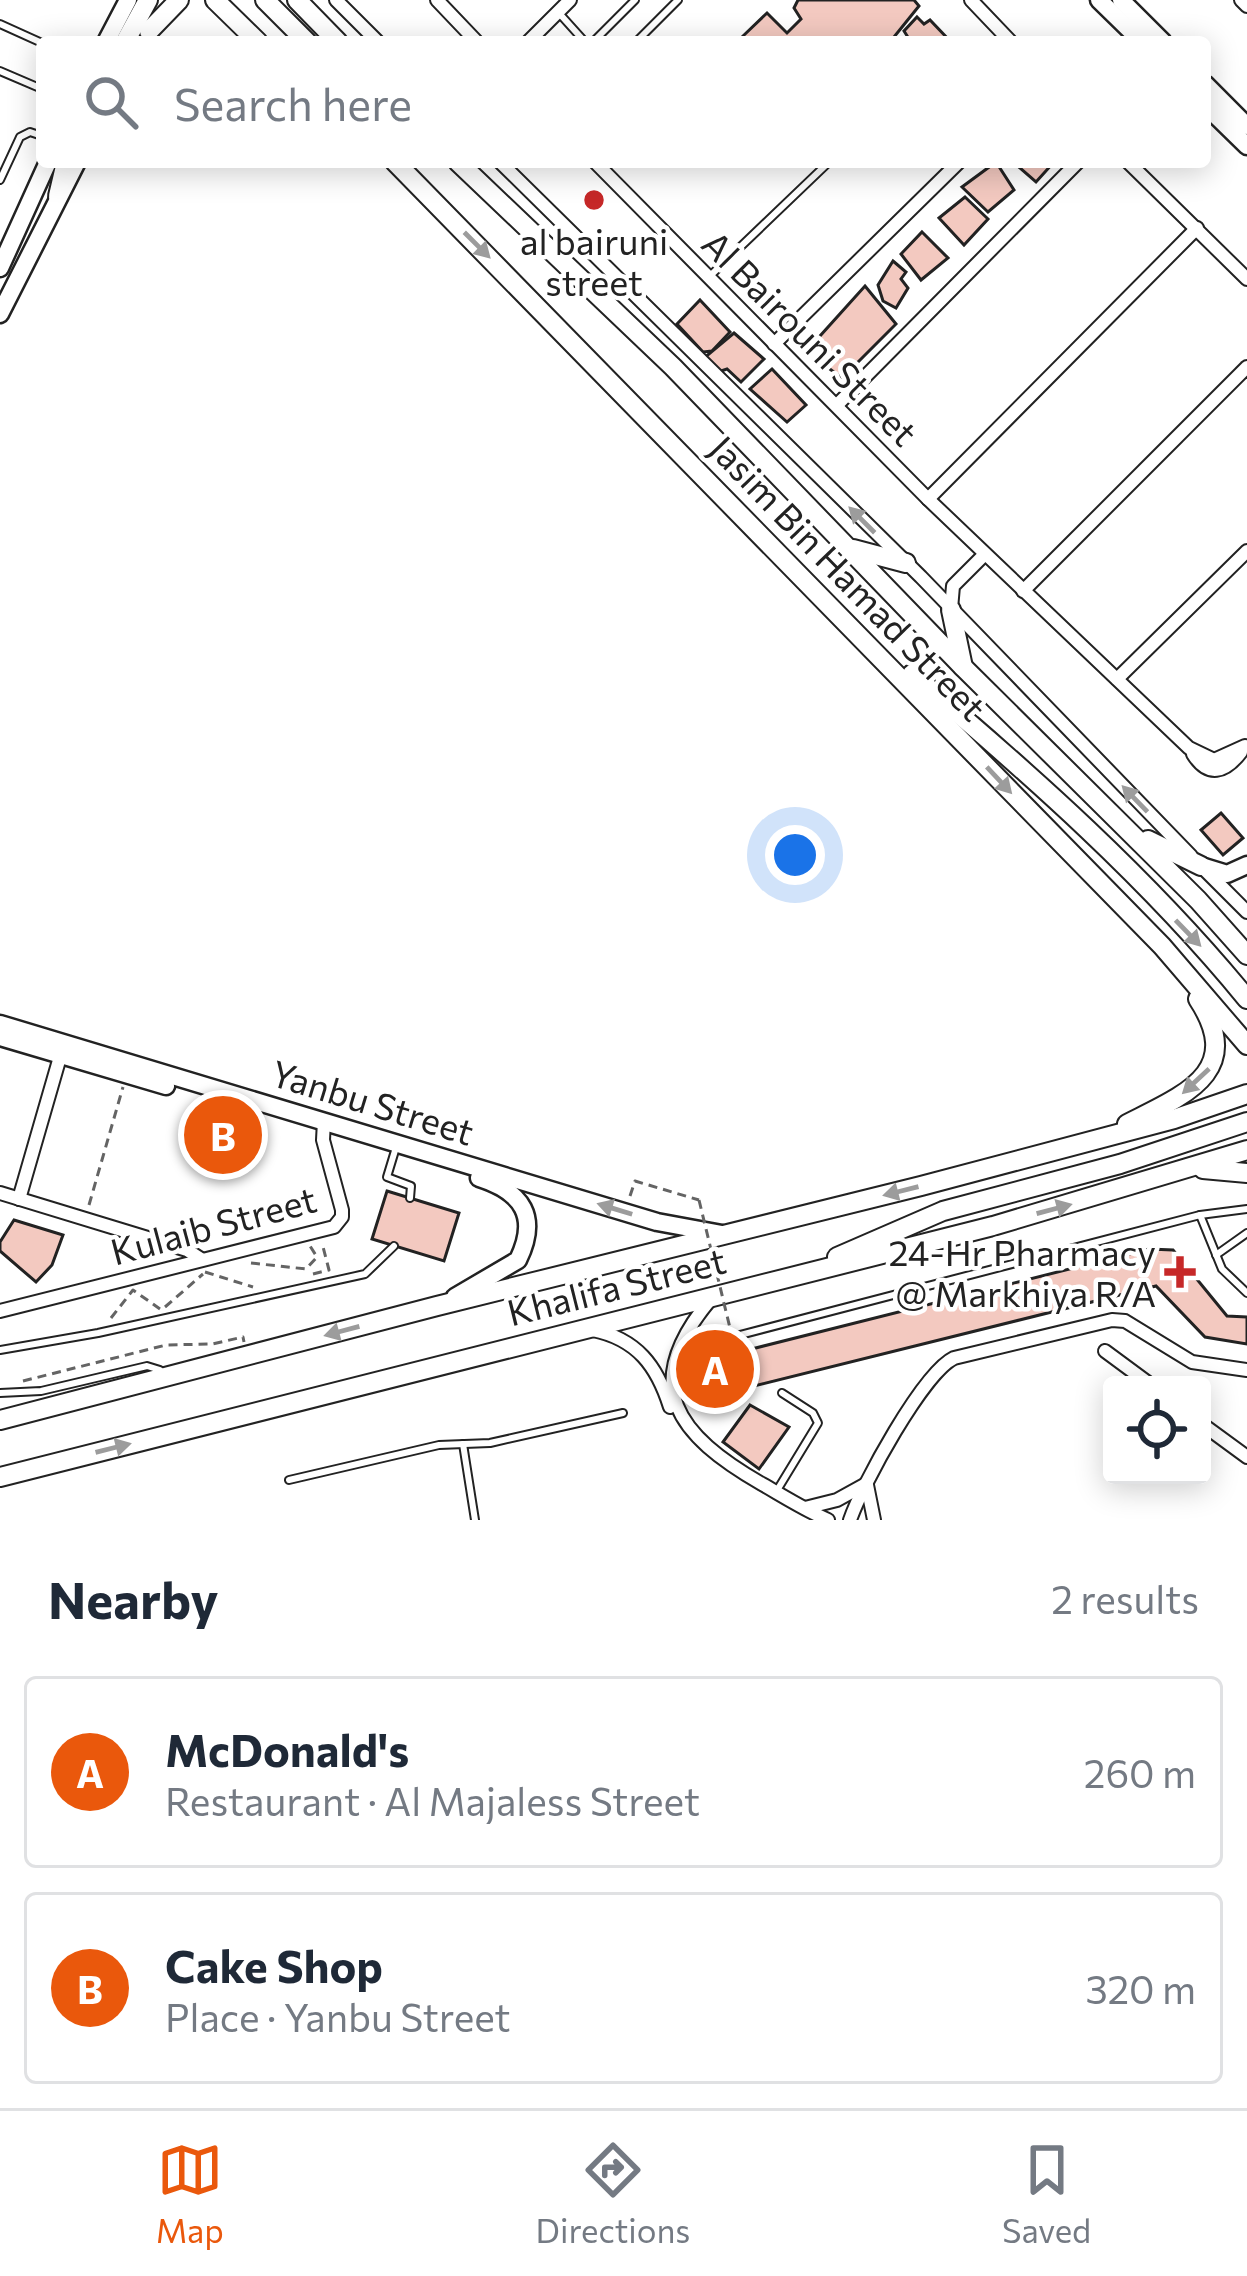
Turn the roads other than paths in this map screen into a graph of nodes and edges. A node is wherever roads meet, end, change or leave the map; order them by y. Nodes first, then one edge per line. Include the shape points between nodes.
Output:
1 (128, 0) edge
2 (148, 0) edge
3 (167, 0) edge
4 (178, 0) edge
5 (215, 0) edge
6 (233, 0) edge
7 (265, 0) edge
8 (297, 0) edge
9 (336, 0) edge
10 (570, 0) edge
11 (635, 0) edge
12 (678, 0) edge
13 (971, 0) edge
14 (1099, 0) edge
15 (1120, 0) edge
16 (446, 3) edge
17 (558, 12) junction
18 (0, 24) edge
19 (109, 36) edge
20 (128, 36) edge
21 (146, 36) edge
22 (252, 36) edge
23 (269, 36) edge
24 (301, 36) edge
25 (332, 36) edge
26 (372, 36) edge
27 (472, 36) edge
28 (534, 36) edge
29 (583, 36) edge
30 (596, 36) edge
31 (642, 36) edge
32 (1006, 36) edge
33 (1136, 36) edge
34 (1156, 36) edge
35 (36, 40) edge
36 (0, 71) edge
37 (36, 86) edge
38 (1211, 90) edge
39 (1211, 111) edge
40 (1247, 126) edge
41 (36, 134) edge
42 (1247, 146) edge
43 (45, 168) edge
44 (65, 168) edge
45 (74, 168) edge
46 (401, 168) edge
47 (451, 168) edge
48 (464, 168) edge
49 (506, 168) edge
50 (601, 168) edge
51 (823, 168) edge
52 (953, 168) edge
53 (1072, 168) edge
54 (1135, 168) edge
55 (0, 181) edge
56 (487, 191) junction
57 (58, 196) junction
58 (1197, 229) junction
59 (0, 268) edge
60 (1244, 268) edge
61 (709, 278) junction
62 (0, 314) edge
63 (774, 344) junction
64 (1247, 367) edge
65 (837, 405) junction
66 (928, 499) junction
67 (849, 548) junction
68 (1247, 550) edge
69 (985, 554) junction
70 (906, 562) junction
71 (960, 576) junction
72 (921, 577) junction
73 (1022, 591) junction
74 (831, 605) junction
75 (952, 610) junction
76 (963, 667) junction
77 (1117, 680) junction
78 (1246, 745) edge
79 (1109, 813) junction
80 (1247, 865) edge
81 (1201, 866) junction
82 (1247, 911) edge
83 (1162, 946) junction
84 (1247, 955) edge
85 (1247, 999) edge
86 (0, 1024) edge
87 (0, 1037) edge
88 (1247, 1046) edge
89 (62, 1049) junction
90 (1247, 1094) edge
91 (250, 1105) junction
92 (1247, 1122) edge
93 (323, 1126) junction
94 (1095, 1140) junction
95 (396, 1148) junction
96 (1247, 1150) edge
97 (449, 1164) junction
98 (1186, 1169) junction
99 (1247, 1173) edge
100 (0, 1193) edge
101 (410, 1198) dead end
102 (19, 1199) junction
103 (1247, 1209) edge
104 (1200, 1215) junction
105 (1247, 1233) edge
106 (728, 1235) junction
107 (394, 1246) dead end
108 (1215, 1256) junction
109 (203, 1265) junction
110 (818, 1268) junction
111 (1247, 1292) edge
112 (715, 1294) junction
113 (437, 1306) junction
114 (0, 1311) edge
115 (580, 1327) junction
116 (686, 1328) junction
117 (717, 1341) junction
118 (0, 1350) edge
119 (1105, 1351) dead end
120 (1247, 1370) edge
121 (175, 1375) junction
122 (1138, 1376) edge
123 (673, 1379) junction
124 (0, 1393) edge
125 (782, 1393) dead end
126 (622, 1413) dead end
127 (0, 1420) edge
128 (1211, 1431) edge
129 (464, 1444) junction
130 (1247, 1457) edge
131 (0, 1477) edge
132 (289, 1480) dead end
133 (867, 1484) junction
134 (776, 1492) junction
135 (807, 1514) edge
136 (475, 1520) edge
137 (828, 1520) edge
138 (850, 1520) edge
139 (874, 1520) edge

1 - 19 street
2 - 20 main road
3 - 21 street
4 - 21 main road
5 - 22 main road
6 - 23 main road
7 - 24 main road
8 - 25 main road
9 - 26 street
10 - 17 street
11 - 30 lane
12 - 31 lane
13 - 32 street
14 - 33 street
15 - 34 street
16 - 27 street
17 - 28 street
17 - 29 lane
18 - 35 lane
36 - 37 lane
38 - 40 street
39 - 42 street
41 - 55 lane via 20,137
43 - 59 street
44 - 57 main road
45 - 57 street
46 -> 74 main road, Jasim Bin Hamad Street
47 - 56 main road
48 - 56 main road, Jasim Bin Hamad Street
70 -> 49 street, Jasim Bin Hamad Street
50 - 61 street, Al Bairouni Street
51 - 61 lane
52 - 63 street
53 - 65 street
54 - 58 street
56 - 67 main road, Jasim Bin Hamad Street
57 - 62 street
58 - 60 street
58 - 66 street
61 - 63 street, Al Bairouni Street
63 - 65 street, Al Bairouni Street
64 - 73 street
65 - 66 street, Al Bairouni Street
66 - 69 street, Al Bairouni Street
67 - 70 main road
67 - 76 main road, Jasim Bin Hamad Street
68 - 77 street
69 - 71 street
69 - 73 street, Al Bairouni Street
70 - 72 street, Jasim Bin Hamad Street
71 - 72 street
71 - 75 street
72 - 75 street, Jasim Bin Hamad Street
73 - 77 street, Al Bairouni Street
74 -> 83 main road, Jasim Bin Hamad Street
74 -> 85 main road via 1008,755
75 - 76 main road
81 -> 75 street, Jasim Bin Hamad Street
76 - 79 main road, Jasim Bin Hamad Street
77 - 78 street, Al Bairouni Street via 1189,748 1214,760
79 - 81 main road
79 - 84 main road, Jasim Bin Hamad Street
80 - 81 street via 1227,874
81 - 82 street, Jasim Bin Hamad Street
83 - 88 main road, Jasim Bin Hamad Street
83 -> 94 main road via 1216,1031 1216,1056 1194,1086
86 - 89 street, Yanbu Street
87 - 89 street, Yanbu Street
89 - 91 street, Yanbu Street
89 - 91 street, Yanbu Street
89 - 102 street
90 - 94 main road, Khalifa Street
91 - 93 street, Yanbu Street
92 - 110 main road via 943,1211
93 - 95 street, Yanbu Street
93 - 109 street, Kulaib Street via 342,1217 334,1227
94 -> 106 main road, Khalifa Street
95 - 97 street, Yanbu Street
95 - 101 lane via 388,1178 412,1186
96 - 98 main road, Khalifa Street
106 -> 97 street, Yanbu Street
97 - 113 street, Yanbu Street via 507,1190 529,1229 518,1261
98 - 99 main road
110 -> 98 main road, Khalifa Street
100 - 102 street
102 - 109 street via 187,1250
103 - 104 lane
104 - 108 lane
104 - 117 lane
105 - 108 lane
106 - 113 main road, Khalifa Street
107 - 118 lane via 365,1274
108 - 111 lane
109 - 114 street, Kulaib Street
110 - 112 main road, Khalifa Street
112 - 115 main road, Khalifa Street
112 - 116 street
113 -> 121 main road, Khalifa Street
131 -> 115 main road, Khalifa Street
115 - 135 street via 646,1357 683,1434 703,1456
116 - 117 lane
116 - 123 street
117 - 123 lane
119 - 122 street
120 - 133 street via 1192,1362 1112,1320 954,1358 926,1383
121 - 124 lane via 147,1366
121 - 127 main road, Khalifa Street
123 - 134 street via 682,1419 700,1442
125 - 134 lane via 819,1419
126 - 129 lane
128 - 130 street
129 - 132 lane
129 - 136 lane
133 - 135 street
133 - 138 street
133 - 139 street
134 - 135 street
135 - 137 street

